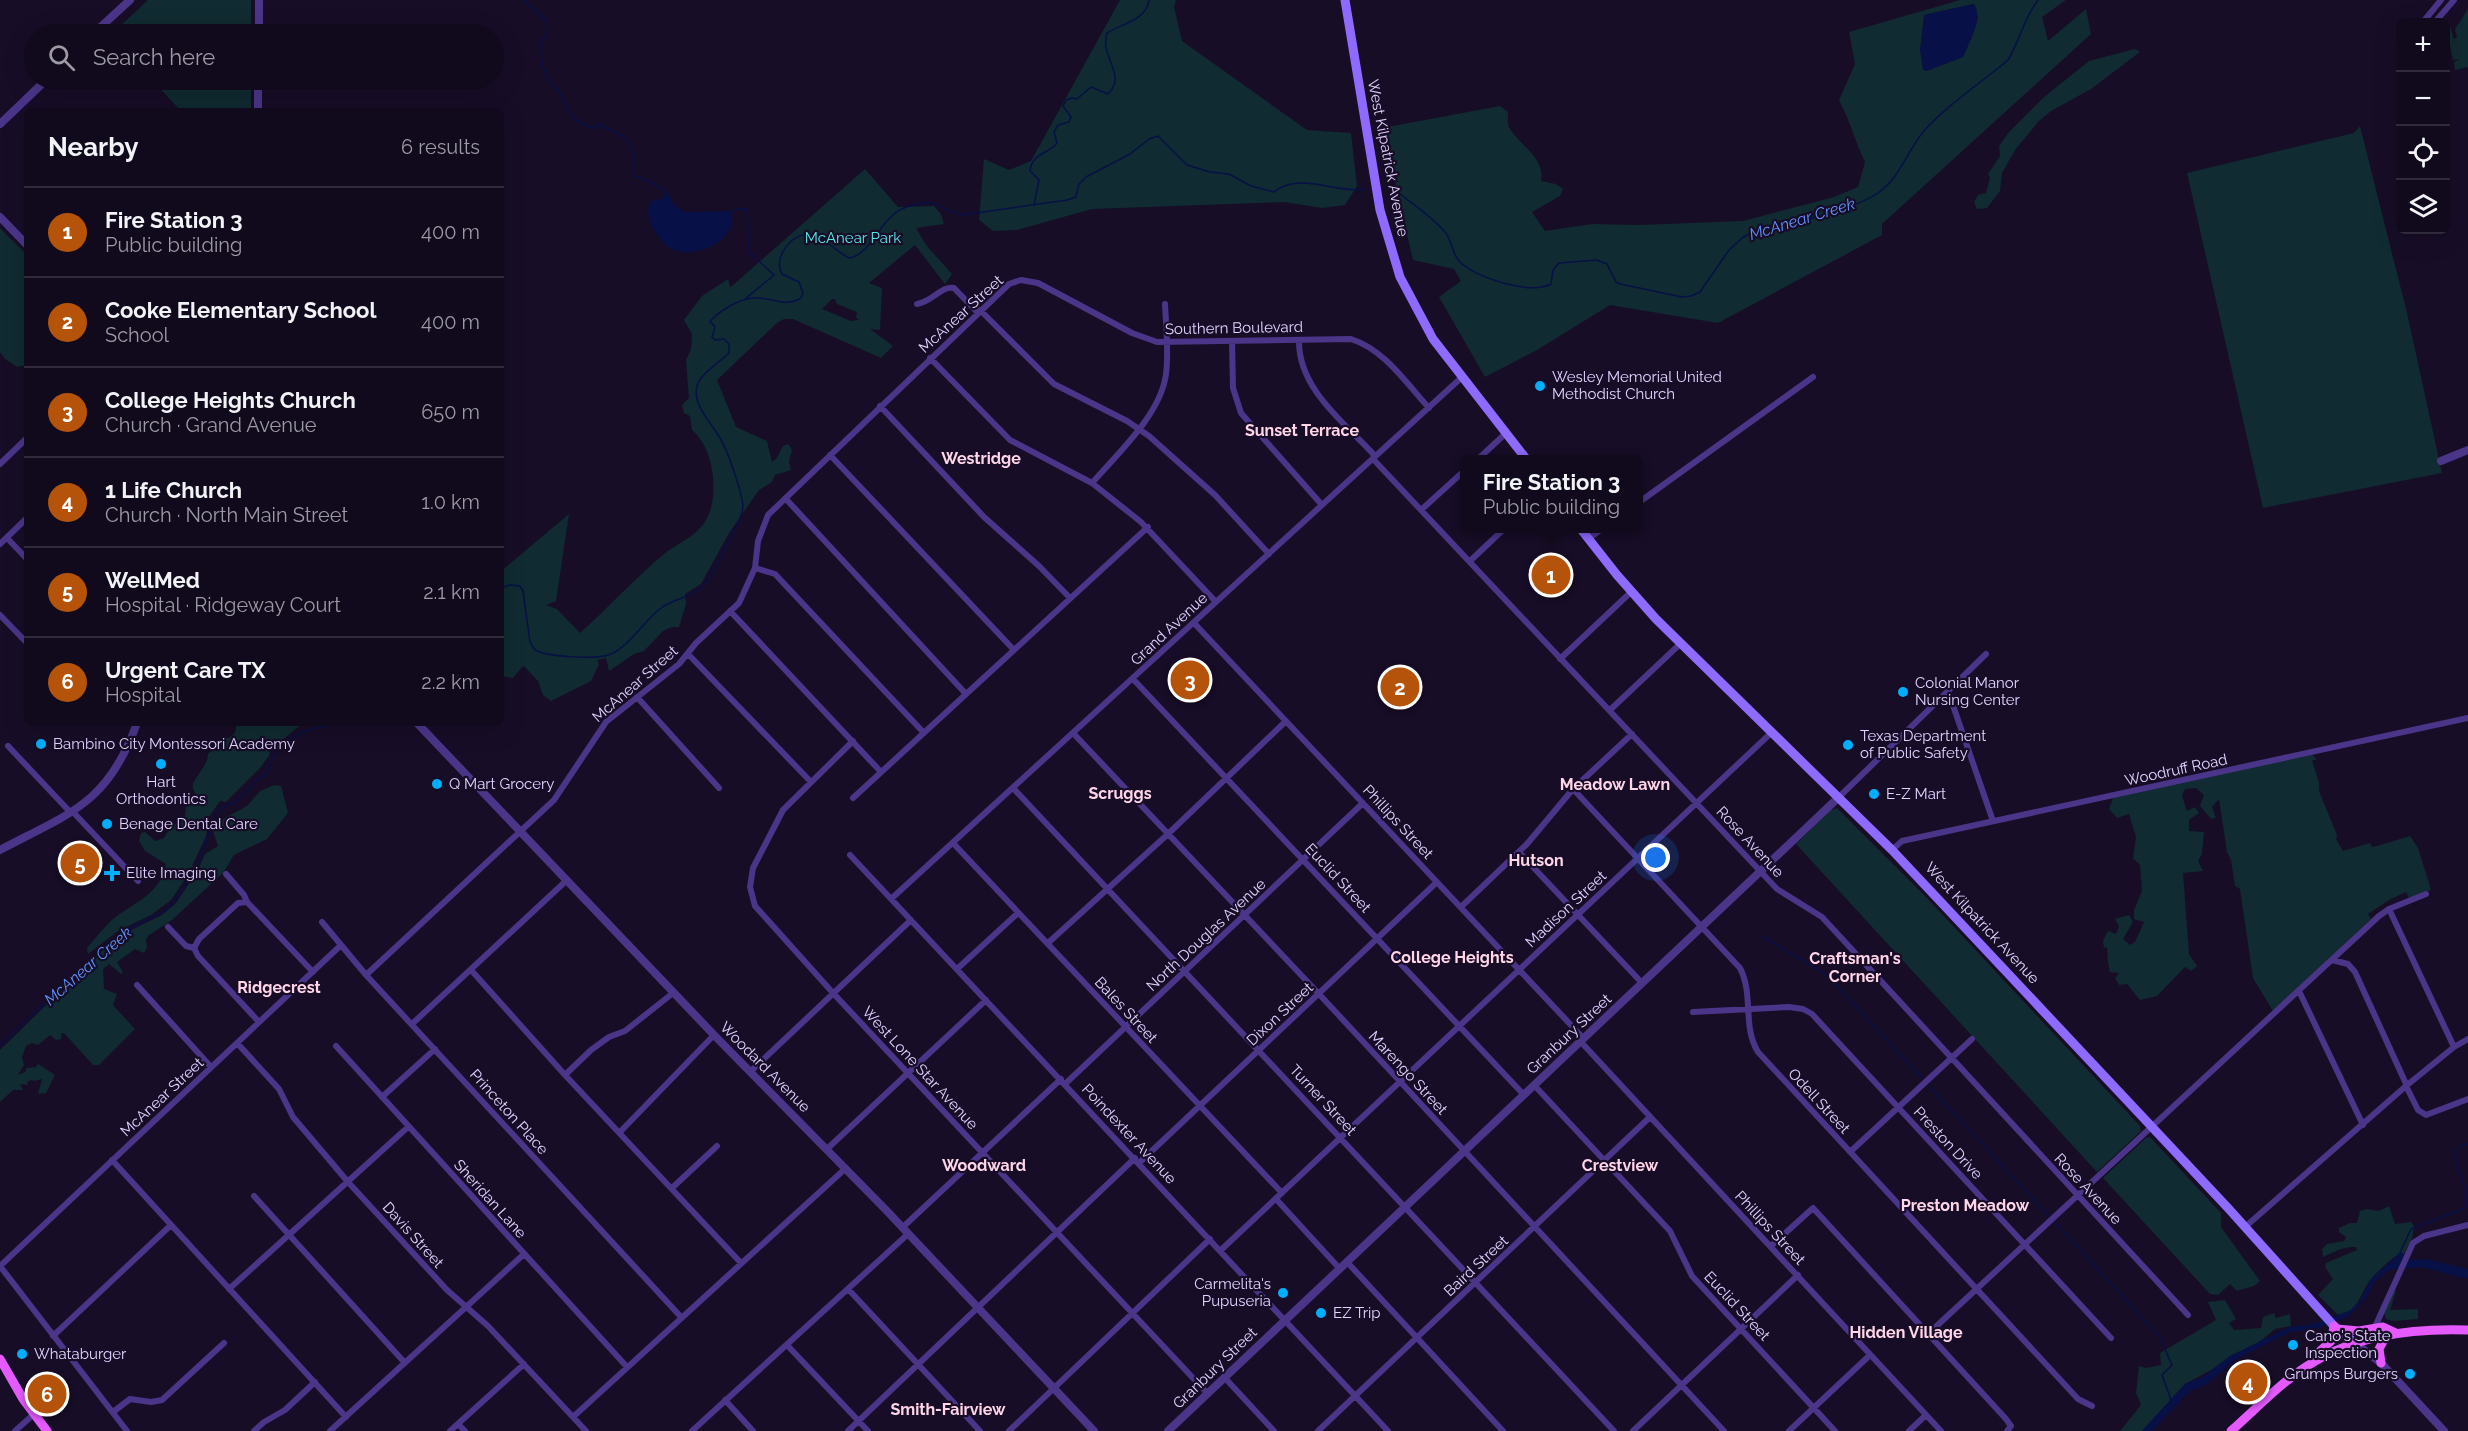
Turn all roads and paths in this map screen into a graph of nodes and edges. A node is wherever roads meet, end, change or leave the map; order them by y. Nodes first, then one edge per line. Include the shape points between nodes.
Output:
1 (130, 0) edge
2 (259, 0) edge
3 (1345, 0) edge
4 (2441, 0) edge
5 (2454, 0) edge
6 (2426, 18) edge
7 (2438, 18) edge
8 (104, 24) edge
9 (259, 24) edge
10 (36, 90) edge
11 (258, 90) edge
12 (258, 108) edge
13 (0, 124) edge
14 (0, 217) edge
15 (24, 242) edge
16 (1027, 280) joint
17 (917, 304) dead end
18 (1165, 304) dead end
19 (979, 311) junction
20 (1299, 339) junction
21 (1232, 341) junction
22 (1166, 342) junction
23 (930, 358) junction
24 (1462, 377) junction
25 (1813, 377) dead end
26 (880, 406) junction
27 (1429, 408) junction
28 (1138, 428) junction
29 (1506, 433) junction
30 (24, 441) edge
31 (2468, 450) edge
32 (830, 455) junction
33 (1481, 455) edge
34 (1524, 455) edge
35 (1374, 457) junction
36 (2441, 461) dead end
37 (0, 464) edge
38 (1460, 475) edge
39 (1092, 483) junction
40 (786, 499) junction
41 (1643, 499) edge
42 (1322, 505) junction
43 (1421, 510) junction
44 (24, 521) edge
45 (1148, 528) junction
46 (1500, 533) edge
47 (1584, 533) edge
48 (1596, 533) edge
49 (7, 538) junction
50 (1588, 539) junction
51 (0, 544) edge
52 (1269, 554) junction
53 (24, 556) edge
54 (1470, 561) junction
55 (755, 568) junction
56 (1631, 592) junction
57 (1070, 598) junction
58 (1216, 602) junction
59 (730, 611) junction
60 (0, 615) edge
61 (1194, 622) junction
62 (24, 640) edge
63 (1680, 644) junction
64 (1014, 650) junction
65 (688, 654) junction
66 (1986, 654) dead end
67 (1560, 659) junction
68 (1133, 679) junction
69 (1948, 691) junction
70 (966, 694) junction
71 (637, 697) junction
72 (1610, 710) junction
73 (2468, 718) edge
74 (1286, 721) junction
75 (136, 726) edge
76 (420, 726) edge
77 (924, 733) junction
78 (1073, 733) junction
79 (1771, 733) junction
80 (1632, 734) junction
81 (853, 741) junction
82 (8, 746) dead end
83 (881, 772) junction
84 (1226, 777) junction
85 (811, 782) junction
86 (719, 788) dead end
87 (1013, 788) junction
88 (1573, 789) junction
89 (1839, 797) junction
90 (853, 798) dead end
91 (1696, 802) junction
92 (1363, 803) junction
93 (72, 813) junction
94 (1992, 821) junction
95 (521, 831) junction
96 (1168, 834) junction
97 (953, 843) junction
98 (0, 850) edge
99 (1892, 850) junction
100 (1519, 852) junction
101 (850, 855) dead end
102 (1637, 858) junction
103 (1304, 859) junction
104 (1760, 872) junction
105 (226, 874) dead end
106 (567, 880) junction
107 (138, 881) dead end
108 (1437, 882) junction
109 (1108, 889) junction
110 (2427, 894) dead end
111 (891, 899) junction
112 (247, 902) junction
113 (1461, 907) junction
114 (2389, 909) junction
115 (1018, 913) junction
116 (1577, 914) junction
117 (1245, 915) junction
118 (911, 920) junction
119 (322, 922) dead end
120 (168, 927) dead end
121 (1701, 928) junction
122 (1378, 939) junction
123 (1048, 943) junction
124 (340, 946) junction
125 (194, 948) junction
126 (2332, 960) junction
127 (957, 969) junction
128 (471, 970) junction
129 (1519, 970) junction
130 (1185, 971) junction
131 (313, 972) junction
132 (366, 975) junction
133 (1642, 983) junction
134 (137, 985) dead end
135 (2299, 991) junction
136 (673, 993) junction
137 (833, 993) junction
138 (1319, 994) junction
139 (986, 1000) junction
140 (1748, 1009) junction
141 (1693, 1012) dead end
142 (259, 1022) junction
143 (412, 1024) junction
144 (1460, 1026) junction
145 (1125, 1027) junction
146 (714, 1035) junction
147 (1582, 1040) junction
148 (1972, 1040) dead end
149 (2468, 1040) edge
150 (237, 1044) junction
151 (336, 1047) dead end
152 (2454, 1047) junction
153 (435, 1049) junction
154 (1260, 1050) junction
155 (1952, 1059) junction
156 (211, 1067) junction
157 (750, 1072) junction
158 (908, 1073) junction
159 (565, 1075) junction
160 (1063, 1081) junction
161 (1400, 1082) junction
162 (1534, 1085) junction
163 (2407, 1086) junction
164 (1524, 1095) junction
165 (382, 1097) junction
166 (2468, 1099) edge
167 (1201, 1106) junction
168 (1899, 1107) junction
169 (1650, 1117) junction
170 (2363, 1125) junction
171 (408, 1127) junction
172 (2152, 1127) junction
173 (620, 1132) junction
174 (1342, 1138) junction
175 (717, 1146) dead end
176 (827, 1149) junction
177 (1464, 1151) junction
178 (983, 1152) junction
179 (1850, 1152) junction
180 (112, 1160) junction
181 (1604, 1160) junction
182 (1137, 1161) junction
183 (846, 1168) junction
184 (348, 1182) junction
185 (672, 1188) junction
186 (1282, 1193) junction
187 (2078, 1195) junction
188 (254, 1196) dead end
189 (1276, 1199) junction
190 (1406, 1206) junction
191 (171, 1225) junction
192 (2468, 1225) edge
193 (1534, 1227) junction
194 (2245, 1227) junction
195 (905, 1231) junction
196 (1058, 1232) junction
197 (289, 1235) junction
198 (1210, 1239) junction
199 (2025, 1244) junction
200 (1771, 1246) junction
201 (1221, 1250) junction
202 (523, 1255) junction
203 (1347, 1262) junction
204 (741, 1263) junction
205 (0, 1266) edge
206 (1340, 1269) junction
207 (1798, 1275) junction
208 (1476, 1282) junction
209 (1976, 1288) junction
210 (229, 1289) junction
211 (849, 1290) junction
212 (468, 1306) junction
213 (978, 1308) junction
214 (1132, 1313) junction
215 (2188, 1315) dead end
216 (681, 1317) junction
217 (1285, 1319) junction
218 (2335, 1328) junction
219 (2466, 1328) edge
220 (1742, 1329) junction
221 (2374, 1329) junction
222 (1928, 1334) junction
223 (2392, 1334) junction
224 (53, 1336) junction
225 (1417, 1338) junction
226 (2111, 1338) dead end
227 (224, 1343) dead end
228 (2355, 1343) junction
229 (787, 1345) junction
230 (1870, 1355) junction
231 (0, 1359) edge
232 (2313, 1362) junction
233 (405, 1363) junction
234 (2381, 1363) junction
235 (524, 1364) junction
236 (918, 1364) junction
237 (627, 1367) junction
238 (1224, 1377) junction
239 (315, 1382) junction
240 (1682, 1385) junction
241 (1053, 1388) junction
242 (1207, 1393) junction
243 (1355, 1396) junction
244 (725, 1400) junction
245 (2092, 1406) dead end
246 (1814, 1407) junction
247 (113, 1412) junction
248 (34, 1414) junction
249 (1926, 1415) junction
250 (346, 1417) junction
251 (573, 1417) junction
252 (858, 1421) junction
253 (458, 1424) junction
254 (2438, 1429) edge
255 (15, 1431) edge
256 (47, 1431) edge
257 (127, 1431) edge
258 (254, 1431) edge
259 (330, 1431) edge
260 (450, 1431) edge
261 (465, 1431) edge
262 (586, 1431) edge
263 (692, 1431) edge
264 (753, 1431) edge
265 (848, 1431) edge
266 (868, 1431) edge
267 (980, 1431) edge
268 (1009, 1431) edge
269 (1094, 1431) edge
270 (1168, 1431) edge
271 (1274, 1431) edge
272 (1318, 1431) edge
273 (1388, 1431) edge
274 (1503, 1431) edge
275 (1614, 1431) edge
276 (1632, 1431) edge
277 (1724, 1431) edge
278 (1789, 1431) edge
279 (1835, 1431) edge
280 (1909, 1431) edge
281 (1941, 1431) edge
282 (2007, 1431) edge
283 (2231, 1431) edge

1 - 8 street
2 - 9 street
3 - 24 main road, West Kilpatrick Avenue via 1380,210 1392,254 1419,316
4 - 6 street
5 - 7 street
10 - 13 street
11 - 12 street
14 - 15 street
16 - 19 street, McAnear Street via 1009,284
16 - 22 street, Southern Boulevard via 1143,338
17 - 19 street via 929,302 950,287
18 - 22 street
19 - 23 street, McAnear Street
19 - 28 street via 1054,384
20 - 21 street, Southern Boulevard
20 - 27 street, Southern Boulevard via 1342,338 1368,346 1385,359
20 - 35 street, Rose Avenue via 1308,382
21 - 22 street, Southern Boulevard
21 - 42 street via 1233,388 1241,413
22 - 28 street via 1162,390
23 - 26 street, McAnear Street
23 - 39 street via 1010,440
24 - 27 street, Grand Avenue
24 - 29 main road, West Kilpatrick Avenue
25 - 41 street
26 - 32 street, McAnear Street
26 - 57 street via 984,517
27 - 35 street, Grand Avenue
28 - 39 street
28 - 52 street via 1215,495
29 - 33 street
29 - 34 main road, West Kilpatrick Avenue
30 - 37 street
31 - 36 street
32 - 40 street, McAnear Street
32 - 64 street
35 - 42 street, Grand Avenue
35 - 43 street, Rose Avenue
38 - 43 street
39 - 45 street
40 - 55 street, McAnear Street via 768,515 758,541
40 - 70 street
42 - 52 street, Grand Avenue
43 - 54 street, Rose Avenue
44 - 49 street
45 - 57 street
45 - 58 street
46 - 54 street
47 - 50 main road, West Kilpatrick Avenue
48 - 50 street
49 - 51 street
49 - 53 street
50 - 56 main road, West Kilpatrick Avenue
52 - 58 street, Grand Avenue
54 - 67 street, Rose Avenue
55 - 59 street, McAnear Street via 739,603
55 - 77 street via 775,574
56 - 63 main road, West Kilpatrick Avenue
56 - 67 street
57 - 64 street
58 - 61 street, Grand Avenue
59 - 65 street, McAnear Street
59 - 81 street
60 - 62 street
61 - 68 street, Grand Avenue
61 - 74 street, Phillips Street
63 - 72 street
63 - 79 main road, West Kilpatrick Avenue
64 - 70 street
65 - 71 street, McAnear Street
65 - 85 street
66 - 69 street, Granbury Street
67 - 72 street, Rose Avenue
68 - 78 street, Grand Avenue
68 - 84 street, Euclid Street
69 - 89 street, Granbury Street
69 - 94 street
70 - 77 street
71 - 86 street
71 - 95 street, McAnear Street via 606,722 561,791
72 - 80 street, Rose Avenue
73 - 94 street, Woodruff Road
74 - 84 street
74 - 92 street, Phillips Street
75 - 93 street via 112,775
76 - 95 street, Woodard Avenue
77 - 83 street
78 - 87 street, Grand Avenue
78 - 96 street, Marengo Street
79 - 89 main road, West Kilpatrick Avenue
79 - 91 street, Madison Street
80 - 88 street
80 - 91 street, Rose Avenue
81 - 83 street
81 - 85 street, West Lone Star Avenue
82 - 93 street
83 - 90 street
84 - 96 street
84 - 103 street, Euclid Street
85 - 137 street, West Lone Star Avenue via 783,810 753,868 750,887 760,914
87 - 97 street, Grand Avenue
87 - 109 street, Turner Street
88 - 100 street
88 - 102 street, Odell Street
89 - 99 main road, West Kilpatrick Avenue
89 - 104 street, Granbury Street
91 - 102 street, Madison Street
91 - 104 street, Rose Avenue
92 - 103 street, North Douglas Avenue
92 - 108 street, Phillips Street
93 - 98 street
93 - 107 street
94 - 99 street, Woodruff Road via 1902,841
95 - 106 street, Woodard Avenue
95 - 132 street, McAnear Street
96 - 109 street
96 - 117 street, Marengo Street
97 - 111 street, Grand Avenue
97 - 115 street, Bales Street
99 - 172 main road, West Kilpatrick Avenue
100 - 113 street
100 - 116 street
101 - 111 street, Poindexter Avenue
102 - 116 street, Madison Street
102 - 121 street, Odell Street
103 - 117 street, North Douglas Avenue
103 - 122 street, Euclid Street
104 - 121 street, Granbury Street
104 - 155 street, Rose Avenue via 1780,892 1822,917
105 - 112 street
106 - 128 street
106 - 136 street, Woodard Avenue
108 - 113 street, Phillips Street
108 - 122 street, Dixon Street
109 - 123 street
109 - 130 street, Turner Street
110 - 114 street
111 - 118 street, Poindexter Avenue
112 - 125 street via 238,903
112 - 131 street
113 - 129 street, Phillips Street
114 - 126 street
114 - 152 street
115 - 123 street, Bales Street
115 - 127 street
116 - 129 street, Madison Street
116 - 133 street
117 - 130 street, North Douglas Avenue
117 - 138 street, Marengo Street
118 - 127 street, Poindexter Avenue
118 - 137 street
119 - 124 street, Princeton Place
120 - 125 street via 186,946
121 - 133 street, Granbury Street
121 - 140 street, Odell Street via 1740,968
122 - 138 street, Dixon Street
122 - 144 street, Euclid Street
123 - 145 street, Bales Street
124 - 131 street, McAnear Street
124 - 132 street, Princeton Place
125 - 142 street
126 - 135 street
126 - 163 street via 2348,964 2355,972
127 - 139 street, Poindexter Avenue
128 - 143 street
128 - 159 street
129 - 144 street, Madison Street
129 - 147 street, Phillips Street
130 - 145 street, North Douglas Avenue
130 - 154 street, Turner Street
131 - 142 street, McAnear Street
132 - 143 street, Princeton Place
133 - 147 street, Granbury Street
134 - 156 street
135 - 170 street
135 - 172 street
136 - 146 street, Woodard Avenue
136 - 159 street via 624,1031 591,1050
137 - 157 street
137 - 158 street, West Lone Star Avenue
138 - 154 street, Dixon Street
138 - 161 street, Marengo Street
139 - 158 street
139 - 160 street, Poindexter Avenue
140 - 141 street, Preston Drive
140 - 168 street, Preston Drive via 1797,1008 1812,1014
140 - 179 street, Odell Street via 1750,1035 1758,1052
142 - 150 street, McAnear Street
143 - 153 street, Princeton Place
144 - 161 street, Madison Street
144 - 164 street, Euclid Street
145 - 160 street, North Douglas Avenue
145 - 167 street, Bales Street
146 - 157 street, Woodard Avenue
146 - 173 street
147 - 162 street, Granbury Street
147 - 169 street, Phillips Street
148 - 155 street
149 - 152 street
150 - 156 street, McAnear Street
150 - 184 street, Davis Street via 279,1089 292,1117
151 - 165 street, Sheridan Lane
152 - 163 street
153 - 165 street
153 - 216 street, Princeton Place
154 - 167 street, Dixon Street
154 - 174 street, Turner Street
155 - 168 street
155 - 187 street, Rose Avenue
156 - 180 street, McAnear Street
157 - 176 street, Woodard Avenue
158 - 176 street
158 - 178 street, West Lone Star Avenue
159 - 173 street
160 - 178 street, North Douglas Avenue
160 - 182 street, Poindexter Avenue
161 - 174 street, Madison Street
161 - 177 street, Marengo Street
162 - 164 street, Granbury Street
162 - 181 street, Euclid Street
163 - 166 street via 2418,1110 2426,1115
163 - 170 street
164 - 177 street, Granbury Street
165 - 171 street, Sheridan Lane
167 - 182 street, Dixon Street
167 - 186 street, Bales Street
168 - 179 street
168 - 199 street, Preston Drive
169 - 181 street, Baird Street
169 - 200 street, Phillips Street
170 - 194 street
171 - 184 street
171 - 202 street, Sheridan Lane
172 - 187 street
172 - 194 main road, West Kilpatrick Avenue
173 - 185 street
174 - 186 street, Madison Street
174 - 190 street, Turner Street
175 - 185 street
176 - 183 street, Woodard Avenue
177 - 190 street, Granbury Street
177 - 193 street, Marengo Street
178 - 195 street, North Douglas Avenue
178 - 196 street, West Lone Star Avenue
179 - 209 street, Odell Street
180 - 191 street
180 - 205 street, McAnear Street
181 - 193 street, Baird Street
181 - 220 street, Euclid Street via 1670,1231 1692,1276
182 - 196 street, Dixon Street
182 - 198 street, Poindexter Avenue
183 - 195 street, Woodard Avenue
183 - 204 street
184 - 197 street
184 - 212 street, Davis Street via 447,1290
185 - 204 street
186 - 189 street, Madison Street
187 - 199 street
187 - 215 street, Rose Avenue
188 - 197 street
189 - 201 street, Madison Street
189 - 206 street
190 - 203 street, Granbury Street
190 - 208 street, Turner Street
191 - 210 street
191 - 224 street
192 - 221 street via 2417,1239 2404,1258
193 - 208 street, Baird Street
193 - 240 street, Marengo Street
194 - 218 main road, West Kilpatrick Avenue
195 - 211 street, North Douglas Avenue
195 - 213 street, Woodard Avenue
196 - 213 street, Dixon Street
196 - 214 street, West Lone Star Avenue
197 - 210 street
197 - 233 street
198 - 201 street, Poindexter Avenue
198 - 214 street
199 - 209 street
199 - 226 street, Preston Drive
200 - 207 street, Phillips Street
200 - 222 street via 1813,1208
201 - 217 street, Poindexter Avenue
202 - 212 street
202 - 237 street, Sheridan Lane
203 - 206 street, Granbury Street
203 - 225 street
204 - 216 street
205 - 224 street
206 - 217 street, Granbury Street
207 - 220 street
207 - 230 street, Phillips Street
208 - 225 street, Baird Street
208 - 275 street, Turner Street
209 - 222 street
209 - 245 street, Odell Street via 2078,1399
210 - 239 street
211 - 229 street, North Douglas Avenue
211 - 236 street
212 - 233 street
212 - 235 street, Davis Street
213 - 236 street, Dixon Street
213 - 241 street, Woodard Avenue
214 - 241 street
214 - 242 street, West Lone Star Avenue
216 - 237 street
217 - 238 street, Granbury Street
217 - 243 street, Poindexter Avenue
218 - 221 main road
218 - 228 main road, West Kilpatrick Avenue
218 - 232 main road via 2332,1340
219 - 223 main road
220 - 240 street
220 - 246 street, Euclid Street
221 - 223 main road via 2383,1327
222 - 282 street via 2006,1419 2010,1426
223 - 228 main road
223 - 234 main road via 2379,1349
224 - 247 street
225 - 243 street, Baird Street
225 - 274 street
227 - 247 street via 162,1400 130,1399
228 - 232 main road
228 - 234 street
229 - 244 street, North Douglas Avenue
229 - 252 street
230 - 246 street
230 - 249 street, Phillips Street
231 - 248 main road
232 - 283 main road
233 - 250 street
234 - 254 street
235 - 251 street, Davis Street
235 - 253 street
236 - 252 street, Dixon Street
236 - 267 street
237 - 251 street
238 - 242 street, Granbury Street
238 - 271 street
239 - 250 street
239 - 258 street via 285,1410
240 - 276 street
240 - 277 street, Marengo Street
241 - 268 street
241 - 269 street, Woodard Avenue
242 - 270 street, Granbury Street
243 - 272 street, Baird Street
243 - 273 street, Poindexter Avenue
244 - 263 street, North Douglas Avenue
244 - 264 street
246 - 278 street
246 - 279 street, Euclid Street
247 - 257 street
248 - 255 street
248 - 256 main road
249 - 280 street
249 - 281 street, Phillips Street
250 - 259 street
251 - 262 street, Davis Street
252 - 265 street, Dixon Street
252 - 266 street
253 - 260 street
253 - 261 street

